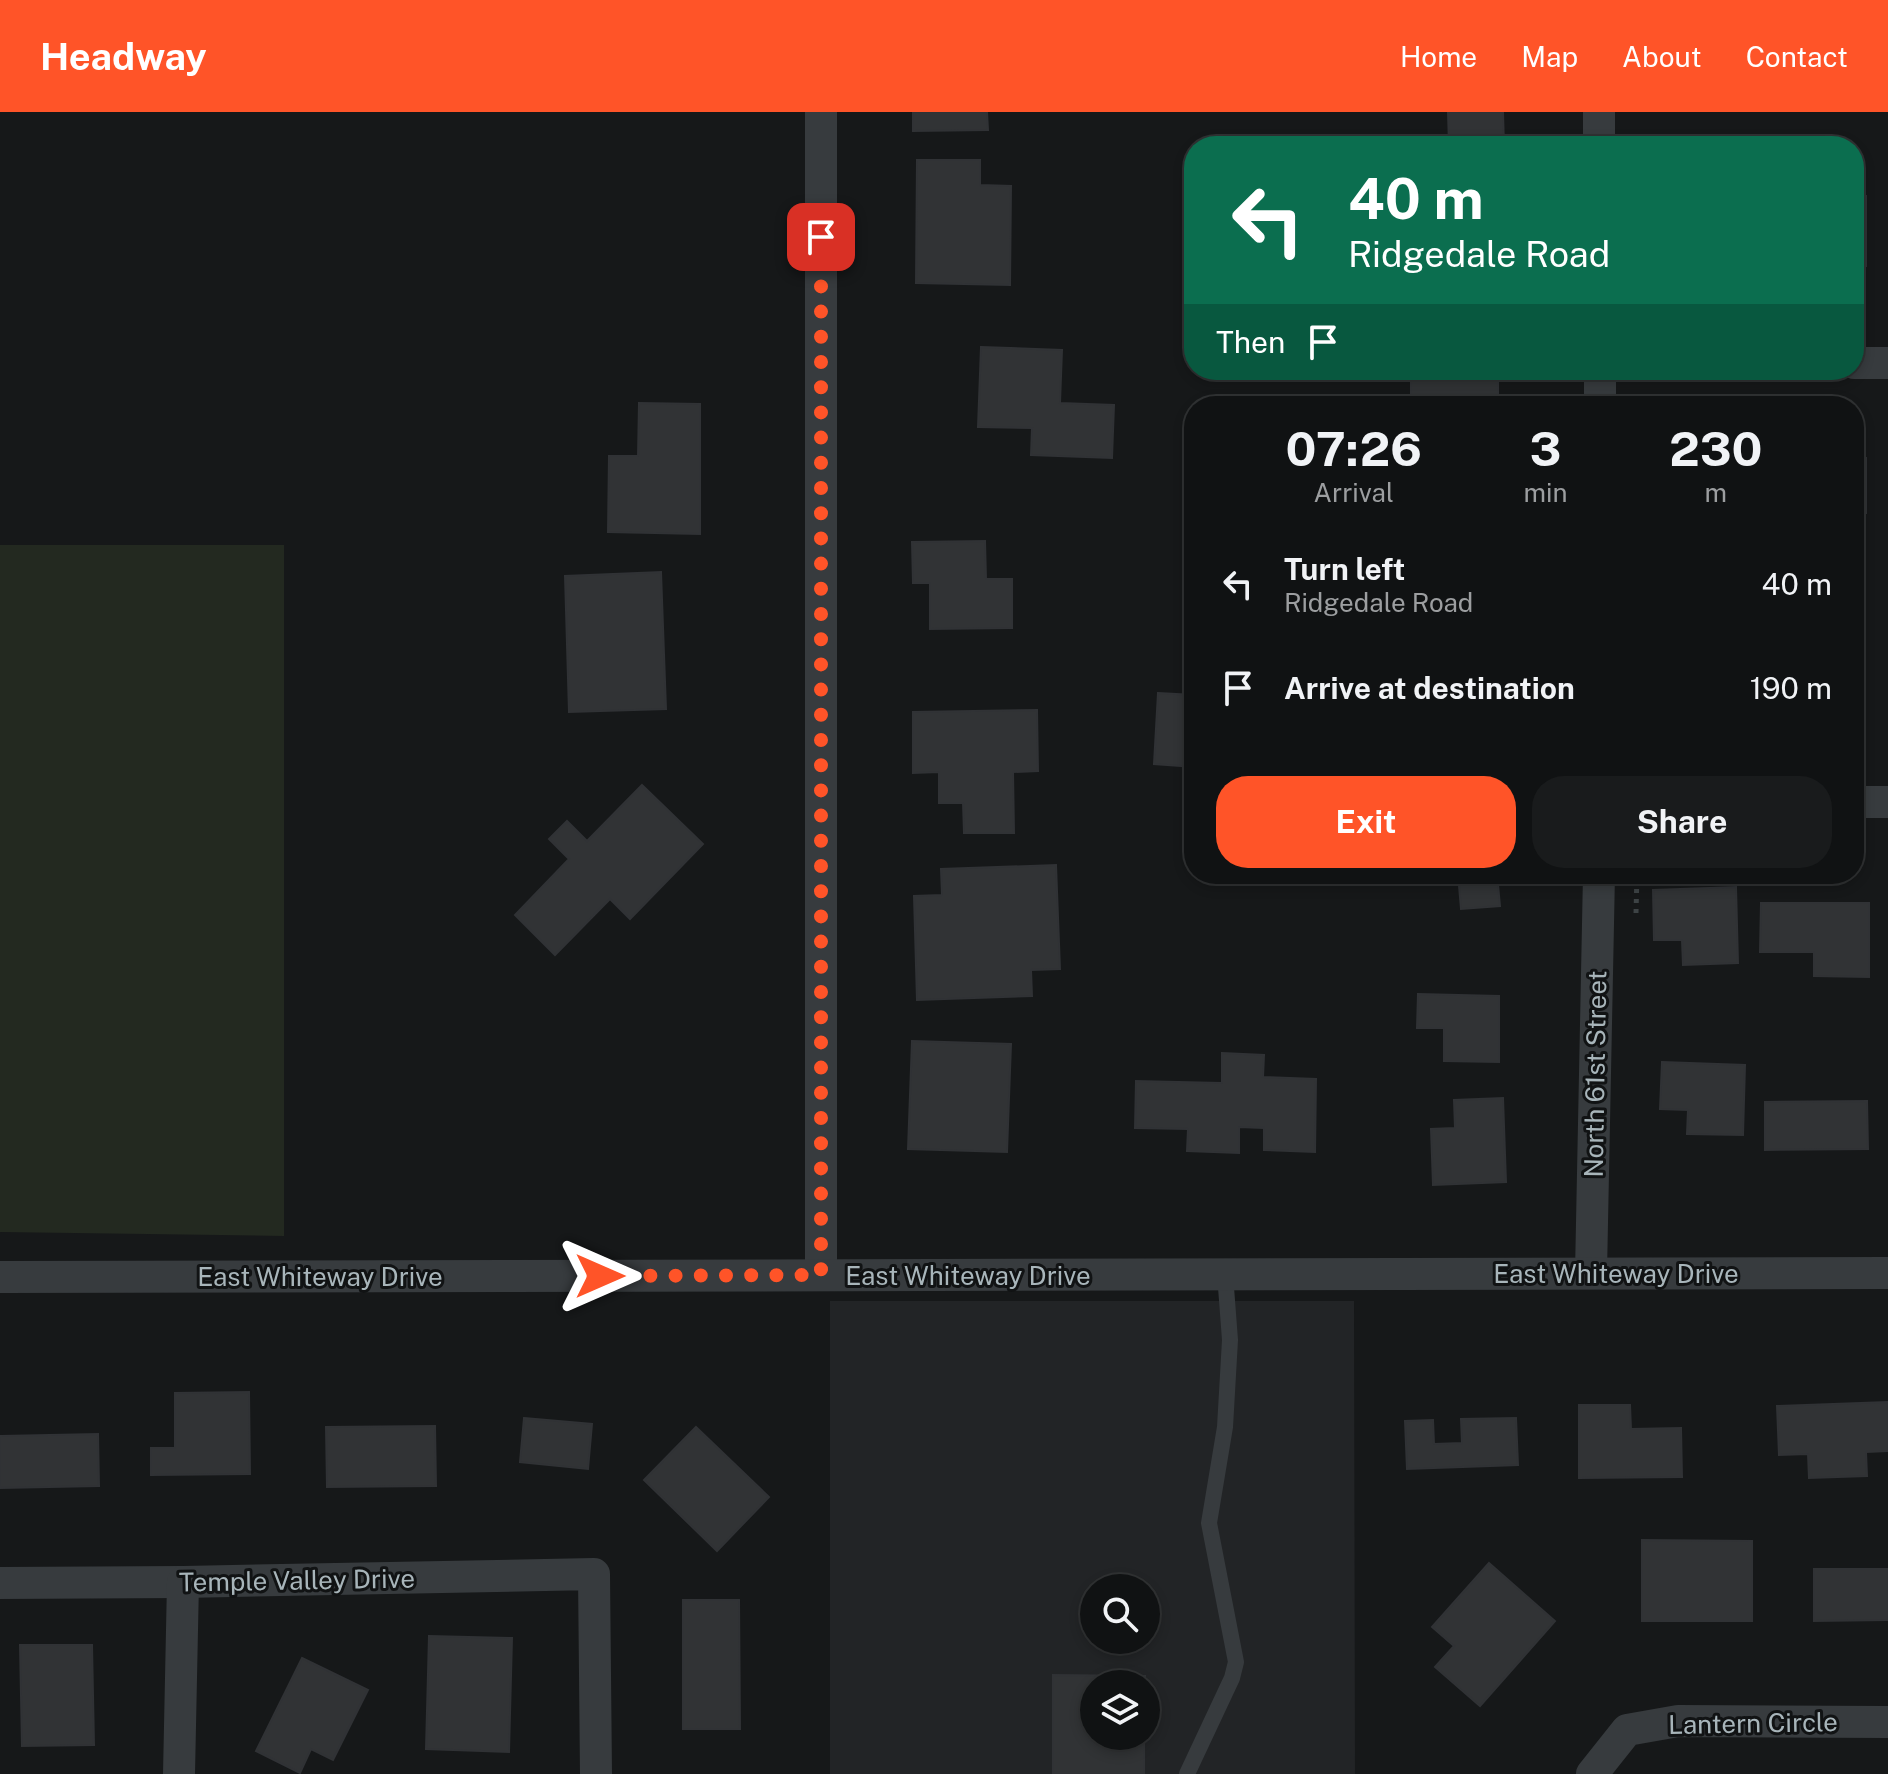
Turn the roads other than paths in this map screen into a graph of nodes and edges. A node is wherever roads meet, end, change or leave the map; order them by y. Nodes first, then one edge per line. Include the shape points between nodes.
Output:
1 (821, 112) edge
2 (1599, 112) edge
3 (1599, 136) edge
4 (1864, 363) edge
5 (1888, 363) edge
6 (1864, 802) edge
7 (1888, 802) edge
8 (1599, 884) edge
9 (1591, 1273) junction
10 (1888, 1273) edge
11 (1225, 1274) junction
12 (821, 1275) junction
13 (0, 1277) edge
14 (183, 1582) junction
15 (0, 1583) edge
16 (1888, 1722) edge
17 (179, 1774) edge
18 (596, 1774) edge
19 (1187, 1774) edge
20 (1592, 1774) edge

1 - 12 street
2 - 3 street
4 - 5 street
6 - 7 street
8 - 9 street, North 61st Street
9 - 10 street, East Whiteway Drive
9 - 11 street, East Whiteway Drive
11 - 12 street, East Whiteway Drive
11 - 19 lane via 1230,1340 1225,1427 1209,1523 1236,1662
12 - 13 street, East Whiteway Drive
14 - 15 street, Temple Valley Drive
14 - 17 street
14 - 18 street, Temple Valley Drive via 594,1574
16 - 20 street, Lantern Circle via 1678,1721 1627,1730

